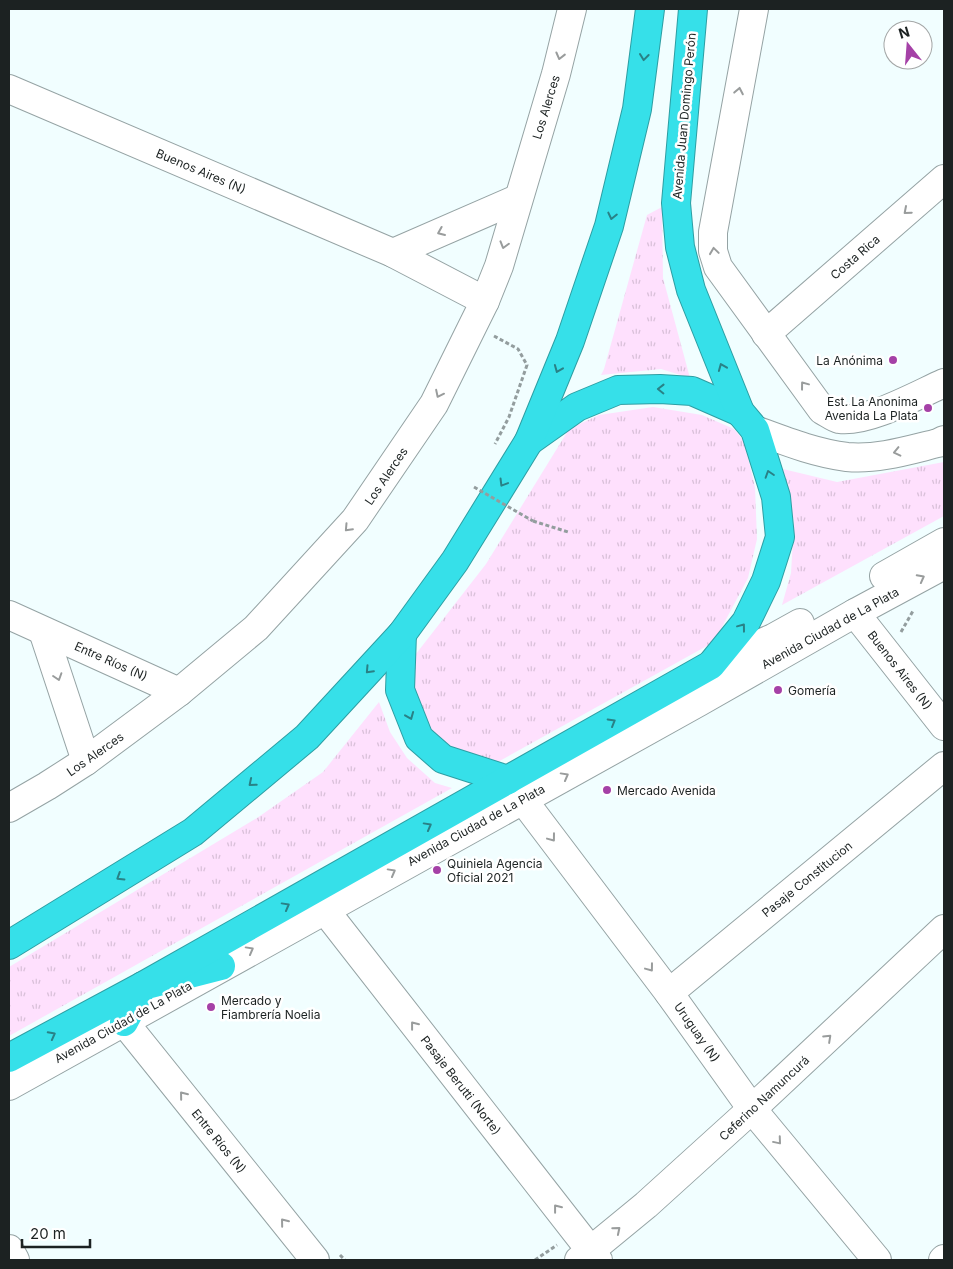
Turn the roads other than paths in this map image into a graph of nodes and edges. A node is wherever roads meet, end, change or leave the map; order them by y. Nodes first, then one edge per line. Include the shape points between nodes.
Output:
1 (572, 9) edge
2 (650, 9) edge
3 (693, 9) edge
4 (754, 9) edge
5 (9, 89) edge
6 (944, 179) edge
7 (517, 199) junction
8 (393, 253) junction
9 (479, 313) junction
10 (766, 334) junction
11 (944, 383) edge
12 (748, 421) junction
13 (944, 440) edge
14 (528, 441) junction
15 (944, 542) edge
16 (944, 565) edge
17 (855, 613) junction
18 (9, 615) edge
19 (43, 630) junction
20 (402, 634) junction
21 (773, 638) junction
22 (711, 665) junction
23 (179, 692) junction
24 (699, 702) junction
25 (944, 726) edge
26 (86, 761) junction
27 (944, 766) edge
28 (515, 790) junction
29 (9, 808) edge
30 (324, 909) junction
31 (944, 929) edge
32 (9, 945) edge
33 (222, 966) junction
34 (143, 986) junction
35 (669, 992) junction
36 (124, 1022) junction
37 (9, 1058) edge
38 (9, 1086) edge
39 (752, 1109) junction
40 (9, 1249) edge
41 (590, 1257) edge
42 (16, 1260) edge
43 (314, 1260) edge
44 (877, 1260) edge

1 -> 7 street, Los Alerces via 556,74
2 -> 14 highway via 637,109 609,226 570,341
12 -> 3 highway, Avenida Juan Domingo Perón via 691,290 680,247 676,203
10 -> 4 street via 725,280 713,251 713,232
5 - 8 street, Buenos Aires (N)
6 -> 10 street, Costa Rica
7 -> 8 street
7 -> 9 street, Los Alerces via 499,266
8 - 9 street, Buenos Aires (N)
9 -> 23 street, Los Alerces via 434,404 355,520 256,628
11 -> 10 street via 872,415 838,419 822,410
13 -> 12 street via 884,455 848,457 796,446
12 -> 14 highway via 692,391 618,390 577,407
22 -> 12 highway, Avenida Juan Domingo Perón via 746,622 766,581 780,537 776,496
14 -> 20 highway via 455,561
15 - 21 street, Avenida Ciudad de La Plata
17 -> 16 street, Avenida Ciudad de La Plata
17 - 24 street, Avenida Ciudad de La Plata
17 - 25 street, Buenos Aires (N)
18 - 19 street, Entre Ríos (N)
19 - 23 street, Entre Ríos (N)
19 -> 26 street
20 -> 28 highway via 400,690 419,738 443,759
20 -> 32 highway via 307,738 193,832
21 - 22 street, Avenida Ciudad de La Plata
21 - 24 street
28 -> 22 highway, Avenida Ciudad de La Plata
23 - 26 street, Los Alerces
28 -> 24 street, Avenida Ciudad de La Plata
26 - 29 street, Los Alerces
27 - 35 street, Pasaje Constitucion
30 -> 28 street, Avenida Ciudad de La Plata
34 -> 28 highway, Avenida Ciudad de La Plata
28 -> 35 street, Uruguay (N)
33 -> 30 street, Avenida Ciudad de La Plata
41 -> 30 street, Pasaje Berutti (Norte)
39 -> 31 street, Ceferino Namuncurá
33 - 34 highway
33 - 36 street, Avenida Ciudad de La Plata
34 - 36 highway
37 -> 34 highway, Avenida Ciudad de La Plata
35 - 39 street, Uruguay (N)
36 - 38 street, Avenida Ciudad de La Plata
43 -> 36 street, Entre Ríos (N)
41 -> 39 street, Ceferino Namuncurá
39 -> 44 street, Uruguay (N)
40 - 42 street

